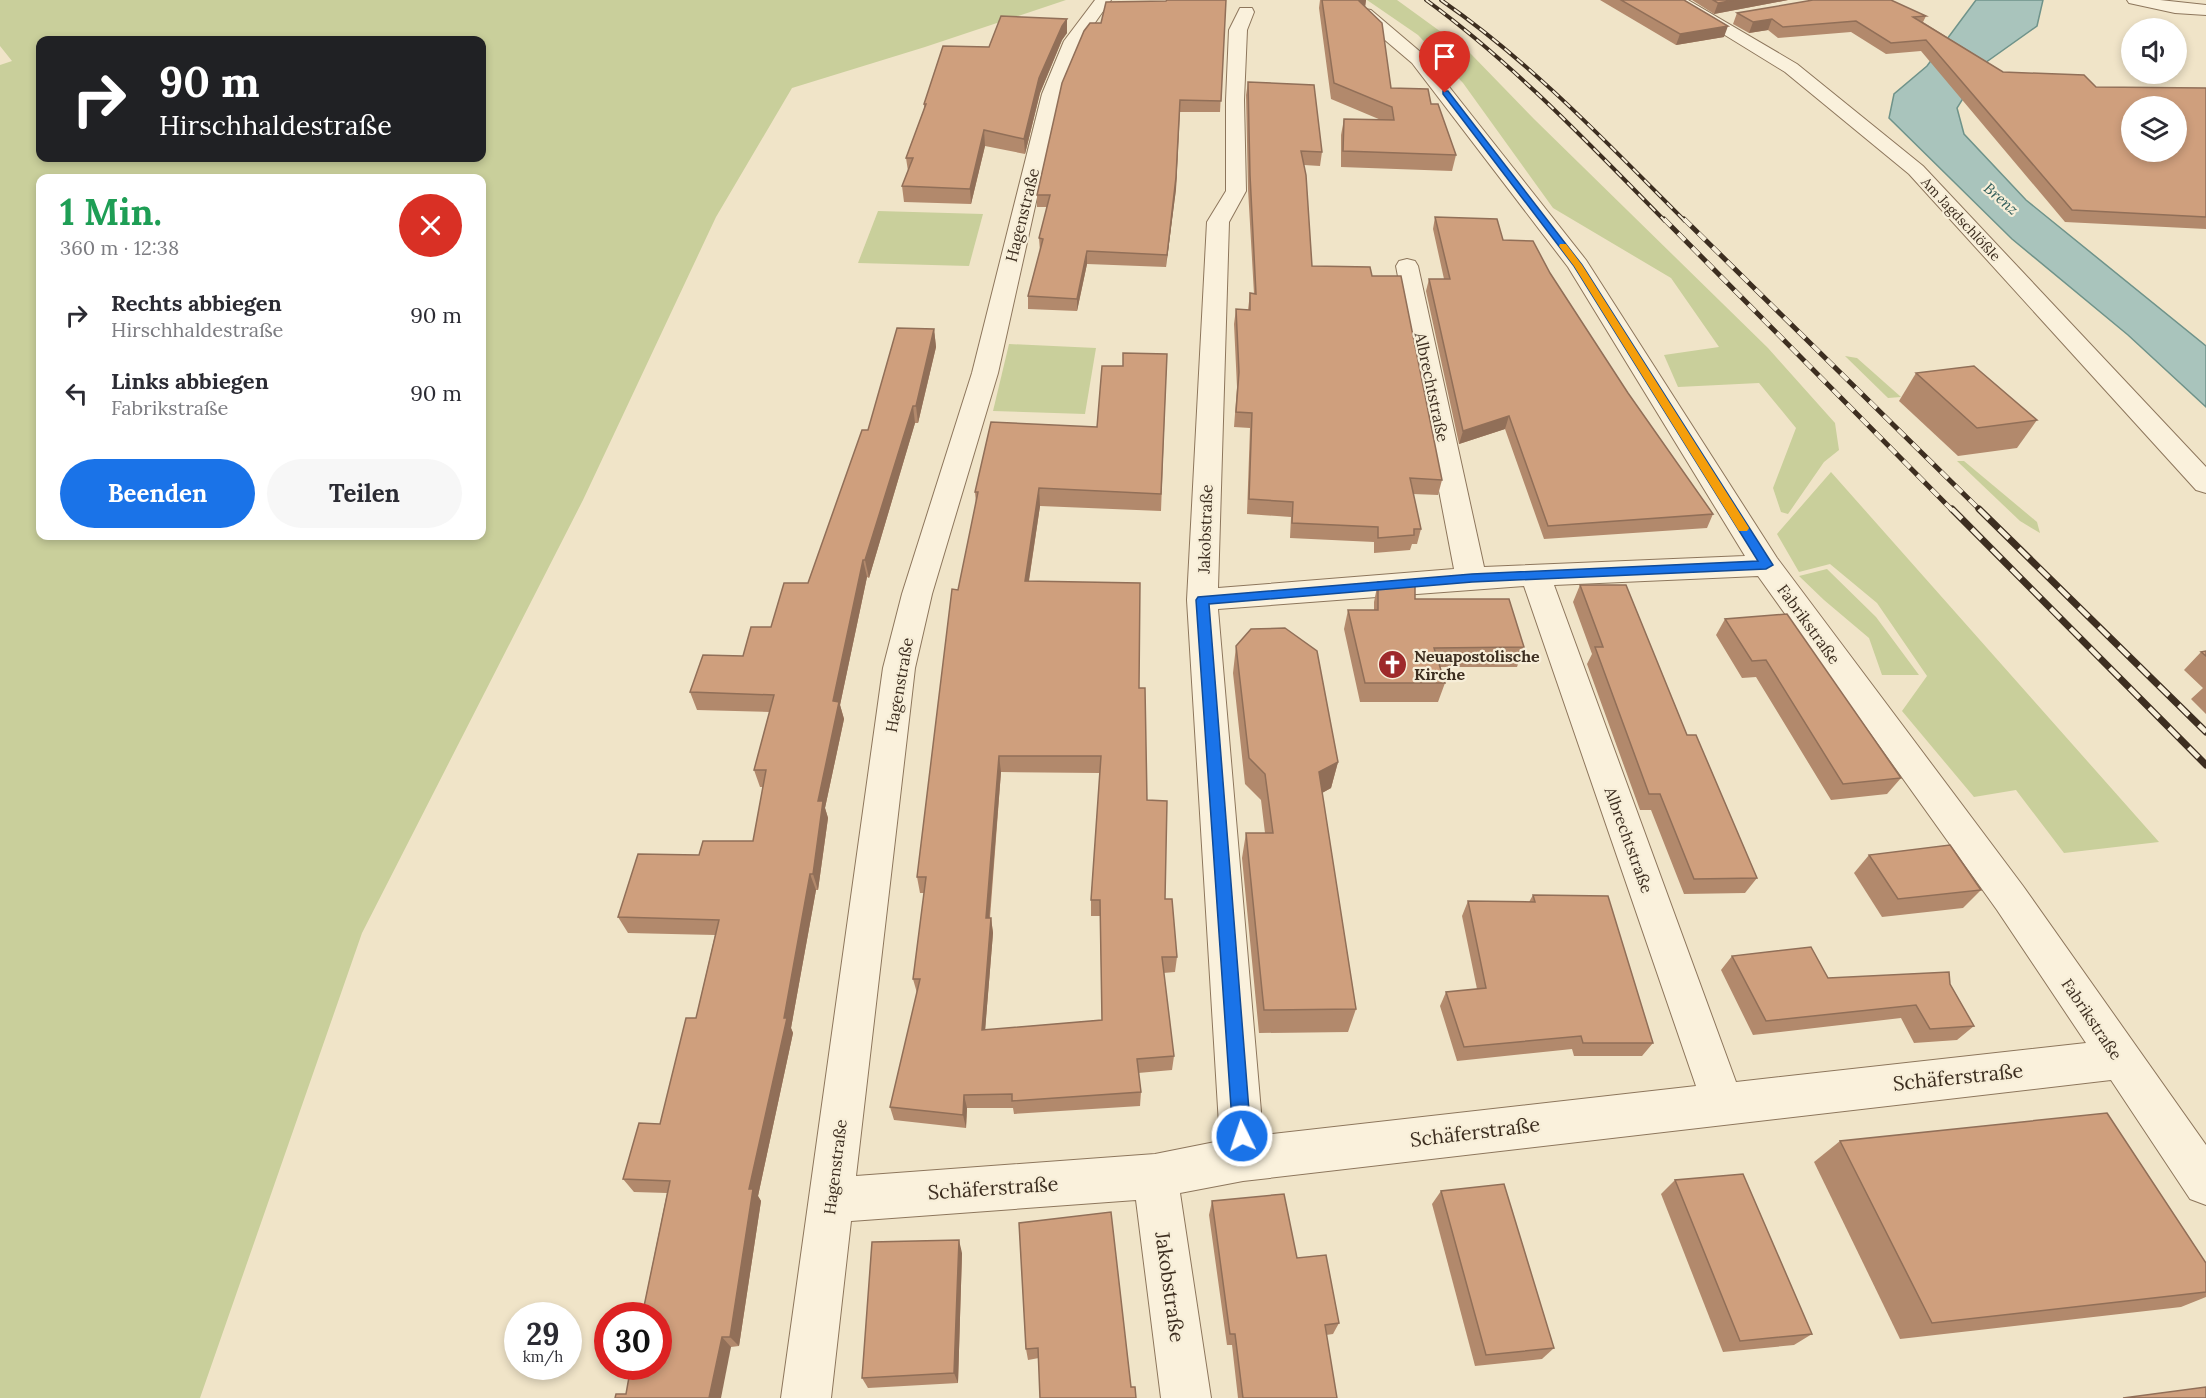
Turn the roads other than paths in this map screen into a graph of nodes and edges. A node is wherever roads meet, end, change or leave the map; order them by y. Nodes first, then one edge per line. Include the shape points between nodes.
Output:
1 (1103, 0) edge
2 (1676, 0) edge
3 (2135, 0) edge
4 (2206, 10) edge
5 (1246, 12) dead end
6 (1365, 14) edge
7 (1734, 17) edge
8 (1712, 21) junction
9 (1407, 266) dead end
10 (2206, 484) edge
11 (1766, 565) junction
12 (1535, 575) junction
13 (1472, 578) junction
14 (1202, 600) junction
15 (2119, 1059) junction
16 (1723, 1104) junction
17 (1243, 1159) junction
18 (1155, 1176) junction
19 (2206, 1183) edge
20 (831, 1200) junction
21 (806, 1398) edge
22 (1186, 1398) edge

1 - 20 street, Hagenstraße via 1073,41 1051,94 985,373 917,594 899,668
2 - 8 street, Am Jagdschlößle
3 - 4 street
5 - 14 street, Jakobstraße via 1238,30 1236,191 1218,222
6 - 11 street, Fabrikstraße via 1418,59 1578,265
7 - 8 street
8 - 10 street, Am Jagdschlößle via 1791,68 1916,170
9 - 13 street, Albrechtstraße
11 - 12 street
11 - 15 street, Fabrikstraße via 2010,898
12 - 13 street
12 - 16 street, Albrechtstraße
13 - 14 street
14 - 17 street, Jakobstraße
15 - 16 street, Schäferstraße
15 - 19 street, Fabrikstraße
16 - 17 street, Schäferstraße
17 - 18 street, Schäferstraße
18 - 20 street, Schäferstraße
18 - 22 street, Jakobstraße
20 - 21 street, Hagenstraße

